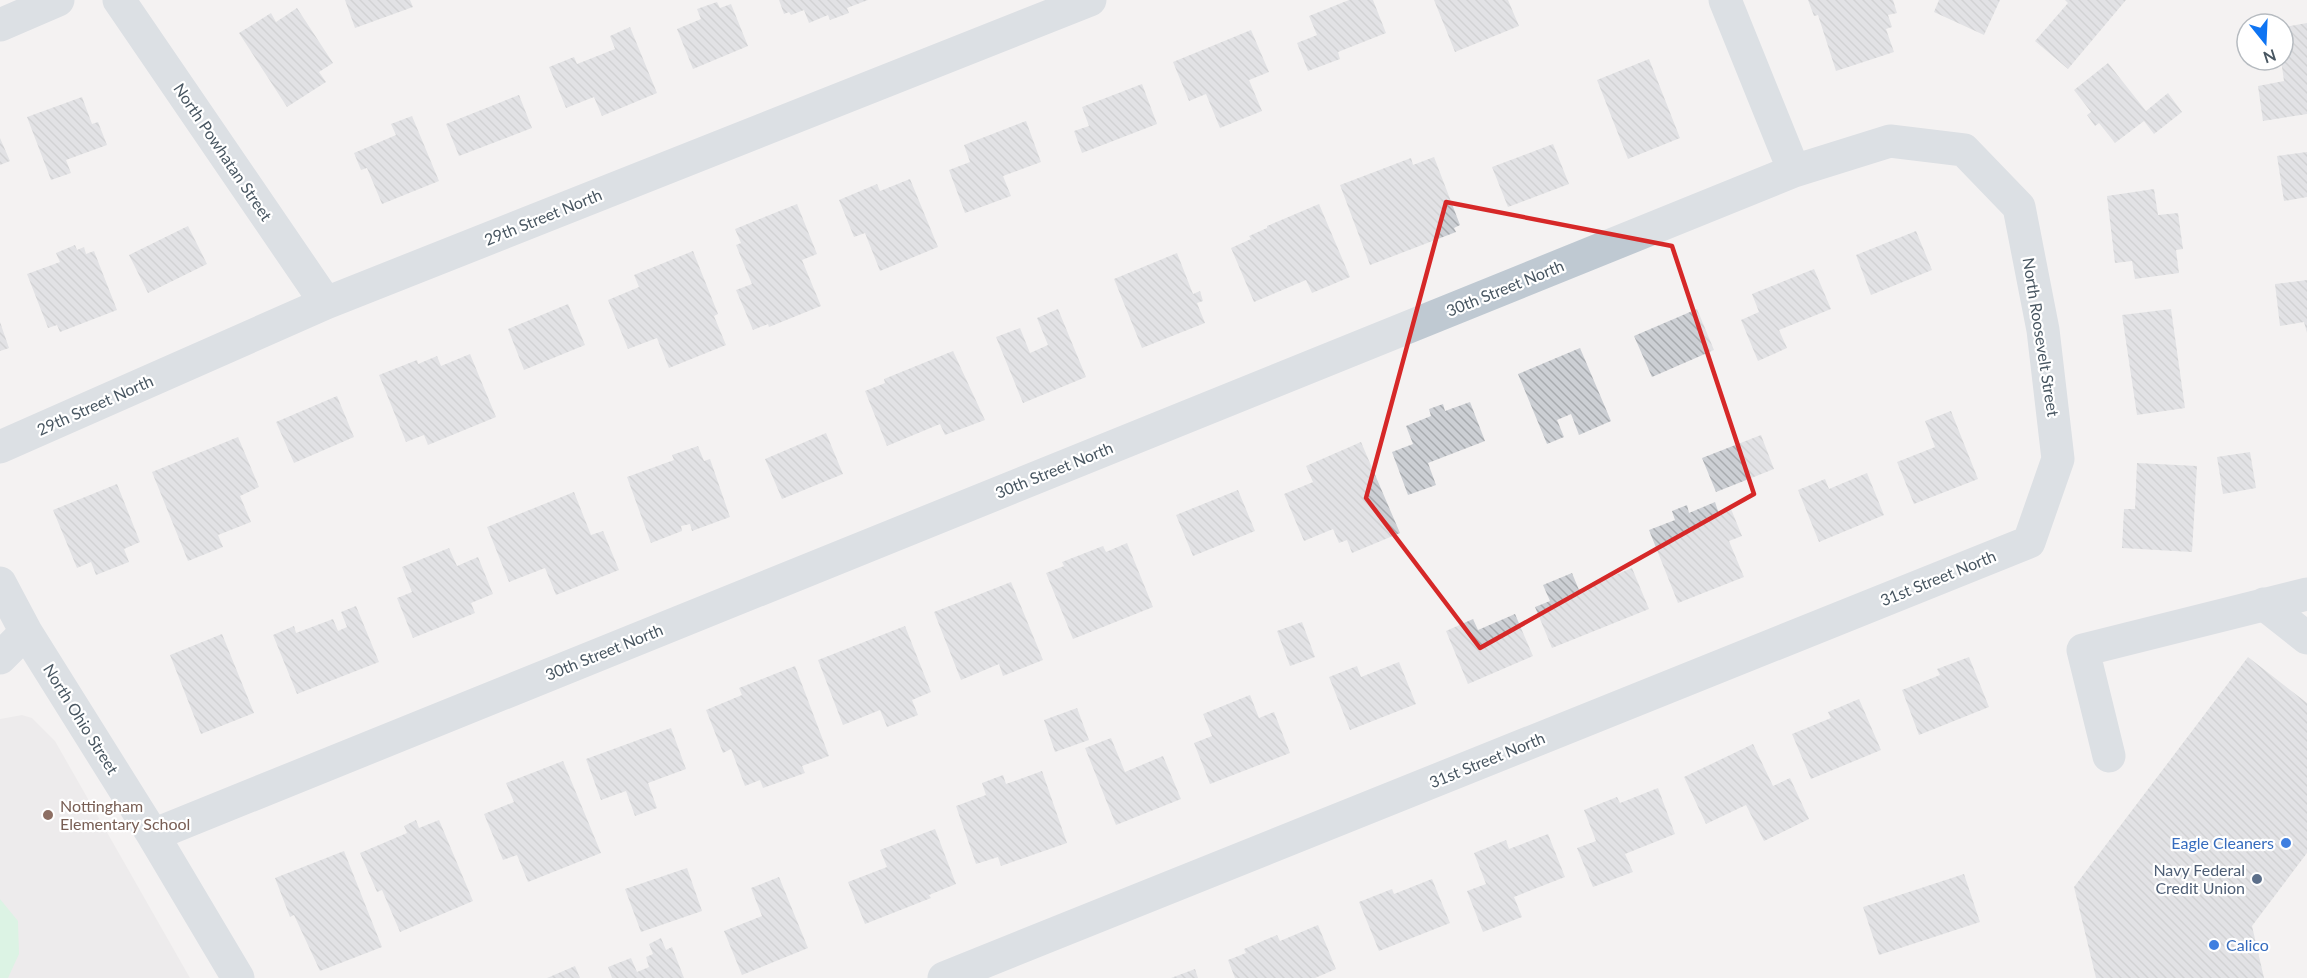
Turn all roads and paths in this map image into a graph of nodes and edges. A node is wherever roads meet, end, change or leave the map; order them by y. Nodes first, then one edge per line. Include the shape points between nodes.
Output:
1 (58, 0) edge
2 (119, 0) edge
3 (1090, 0) edge
4 (1725, 0) edge
5 (0, 25) edge
6 (1964, 150) joint
7 (1794, 171) junction
8 (326, 303) junction
9 (0, 447) edge
10 (2029, 542) joint
11 (0, 583) edge
12 (2307, 594) edge
13 (2264, 604) junction
14 (26, 632) junction
15 (2307, 638) edge
16 (0, 658) edge
17 (2109, 756) dead end
18 (153, 835) junction
19 (238, 978) edge
20 (944, 978) edge

1 - 5 street
2 - 8 street, North Powhatan Street
3 - 8 street, 29th Street North
4 - 7 street
6 - 7 street, 30th Street North via 1890,141
6 - 10 street, North Roosevelt Street via 2019,207 2043,330 2058,459
7 - 18 street, 30th Street North
8 - 9 street, 29th Street North
10 - 20 street, 31st Street North
11 - 14 street, North Ohio Street
12 - 13 street
13 - 15 street
13 - 17 street via 2083,650
14 - 16 street
14 - 18 street, North Ohio Street
18 - 19 street, North Ohio Street

